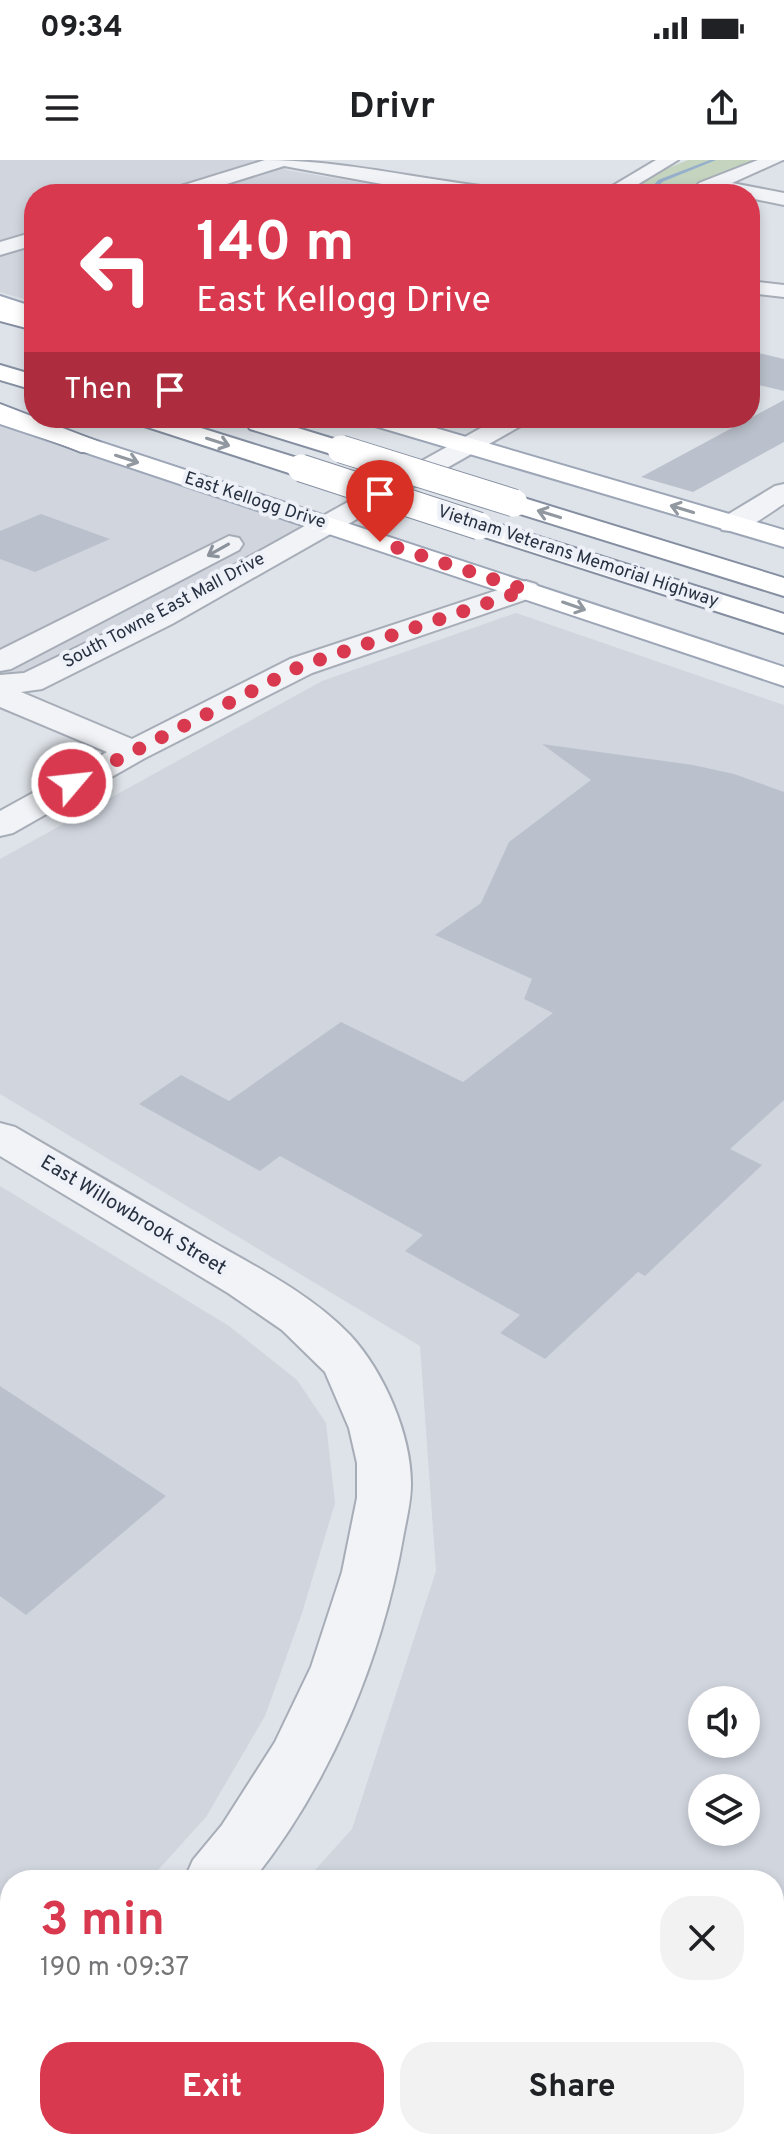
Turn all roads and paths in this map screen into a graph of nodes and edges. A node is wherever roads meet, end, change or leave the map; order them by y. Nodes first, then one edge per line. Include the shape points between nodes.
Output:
1 (284, 160) edge
2 (669, 160) edge
3 (774, 160) edge
4 (207, 184) edge
5 (415, 184) edge
6 (626, 184) edge
7 (718, 184) edge
8 (760, 196) edge
9 (784, 199) edge
10 (24, 241) edge
11 (0, 249) edge
12 (760, 288) edge
13 (784, 291) edge
14 (0, 303) edge
15 (24, 311) edge
16 (0, 314) edge
17 (24, 320) edge
18 (0, 372) edge
19 (24, 380) edge
20 (0, 414) edge
21 (24, 423) edge
22 (38, 428) edge
23 (175, 428) edge
24 (272, 428) edge
25 (408, 428) edge
26 (440, 428) edge
27 (500, 428) edge
28 (429, 434) junction
29 (468, 446) junction
30 (579, 479) junction
31 (784, 492) edge
32 (287, 512) junction
33 (323, 524) junction
34 (732, 524) junction
35 (784, 539) edge
36 (429, 558) junction
37 (784, 587) edge
38 (526, 590) junction
39 (784, 624) edge
40 (0, 662) edge
41 (784, 677) edge
42 (0, 685) edge
43 (0, 695) edge
44 (133, 751) junction
45 (0, 825) edge
46 (0, 1137) edge
47 (224, 1870) edge

1 - 4 street
1 - 5 street
2 - 6 street
3 - 7 street
8 - 9 street
10 - 11 street
12 - 13 street
14 - 15 main road
16 - 17 main road
18 - 19 main road
20 -> 21 main road, East Kellogg Drive
22 -> 32 main road, East Kellogg Drive
23 -> 39 main road, Vietnam Veterans Memorial Highway, bridge
37 -> 24 main road, Vietnam Veterans Memorial Highway, bridge
25 - 28 main road
26 - 28 street, South Towne East Mall Drive
27 - 29 street, South Towne East Mall Drive
28 - 29 main road
28 - 32 street, South Towne East Mall Drive
29 - 30 main road
29 - 33 street, South Towne East Mall Drive
34 -> 30 main road
30 - 36 main road via 522,474 472,483 413,516 405,528 409,543
31 - 34 street
32 - 33 main road, East Kellogg Drive
32 -> 40 street, South Towne East Mall Drive
33 - 36 main road, East Kellogg Drive
33 - 42 street, South Towne East Mall Drive via 161,618 31,682
34 - 35 main road
36 - 38 main road, East Kellogg Drive
38 -> 41 main road, East Kellogg Drive
38 - 44 street via 301,666
43 - 44 street
44 - 45 street
46 - 47 street, East Willowbrook Street via 266,1294 332,1348 369,1407 385,1481 373,1563 347,1652 283,1786

